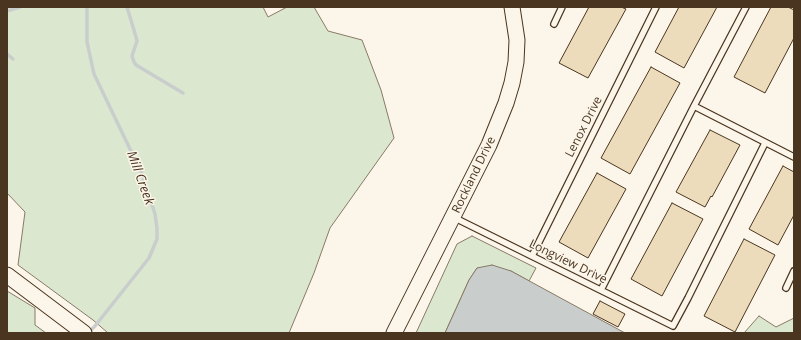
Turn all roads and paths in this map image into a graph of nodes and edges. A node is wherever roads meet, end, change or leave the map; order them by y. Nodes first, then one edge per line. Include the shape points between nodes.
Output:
1 (512, 7) edge
2 (562, 7) edge
3 (656, 7) edge
4 (746, 7) edge
5 (554, 24) dead end
6 (694, 106) junction
7 (765, 143) junction
8 (794, 157) edge
9 (453, 217) junction
10 (532, 256) junction
11 (794, 271) edge
12 (7, 275) edge
13 (786, 288) dead end
14 (601, 290) junction
15 (82, 331) edge
16 (394, 333) edge

1 - 9 street, Rockland Drive via 517,40 512,83 498,124
2 - 5 lane
3 - 10 lane, Lenox Drive
4 - 6 lane
6 - 7 lane
6 - 14 lane
7 - 8 lane
7 - 14 lane, Longview Drive via 673,326
9 - 10 lane, Longview Drive
9 - 16 street, Rockland Drive
10 - 14 lane, Longview Drive
11 - 13 lane
12 - 15 street

